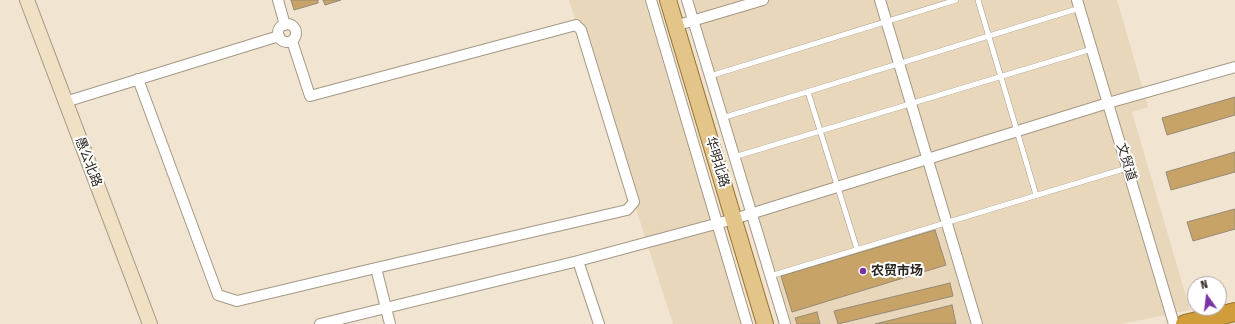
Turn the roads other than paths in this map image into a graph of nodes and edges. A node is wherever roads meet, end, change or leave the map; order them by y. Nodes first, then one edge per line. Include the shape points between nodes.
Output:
1 (27, 0) edge
2 (278, 0) edge
3 (651, 0) edge
4 (668, 0) edge
5 (687, 0) edge
6 (763, 0) edge
7 (880, 0) edge
8 (956, 0) edge
9 (978, 0) edge
10 (1078, 4) edge
11 (693, 20) junction
12 (886, 22) junction
13 (286, 25) junction
14 (675, 26) junction
15 (279, 36) junction
16 (989, 36) junction
17 (292, 41) junction
18 (1092, 49) junction
19 (899, 64) junction
20 (1235, 67) edge
21 (710, 76) junction
22 (1001, 77) junction
23 (138, 79) junction
24 (808, 92) junction
25 (65, 102) junction
26 (1108, 103) junction
27 (911, 104) junction
28 (722, 118) junction
29 (821, 131) junction
30 (1017, 131) junction
31 (734, 157) junction
32 (928, 159) junction
33 (1127, 168) junction
34 (838, 187) junction
35 (1036, 195) junction
36 (751, 214) junction
37 (734, 219) junction
38 (947, 222) junction
39 (717, 224) junction
40 (857, 249) junction
41 (578, 261) junction
42 (376, 268) junction
43 (770, 276) junction
44 (386, 308) junction
45 (1234, 312) edge
46 (150, 324) edge
47 (320, 324) edge
48 (390, 324) edge
49 (599, 324) edge
50 (747, 324) edge
51 (765, 324) edge
52 (785, 324) edge
53 (977, 324) edge
54 (1174, 324) edge
55 (1185, 324) edge

1 - 25 main road, 愚公北路
2 - 13 street
3 - 39 street
4 - 14 main road, 华明北路
5 - 11 street
6 - 11 street
7 - 12 street
8 - 12 lane
9 - 16 lane
10 - 16 lane
10 - 18 street, 文贸道
11 - 14 street
11 - 21 street
12 - 19 street
12 - 21 lane
13 - 15 street via 281,28
13 - 17 street via 295,29 296,34
14 - 37 main road, 华明北路
15 - 17 street via 284,42
15 - 23 street
16 - 19 lane
16 - 22 lane
17 - 42 street via 310,96 576,25 581,30 634,202 627,210
18 - 22 lane
18 - 26 street, 文贸道
19 - 24 lane
19 - 27 street
20 - 26 street
21 - 28 street
22 - 27 lane
22 - 30 lane
23 - 25 street
23 - 42 street via 218,295 237,301
24 - 28 lane
24 - 29 lane
25 - 46 main road, 愚公北路
26 - 30 street
26 - 33 street, 文贸道
27 - 29 lane
27 - 32 street
28 - 31 street
29 - 31 lane
29 - 34 lane
30 - 32 street
30 - 35 lane
31 - 36 street
32 - 34 street
32 - 38 street
33 - 35 lane
33 - 54 street, 文贸道
34 - 36 street
34 - 40 lane
35 - 38 lane
36 - 37 street
36 - 43 street
37 - 39 street
37 - 51 main road, 华明北路
38 - 40 lane
38 - 53 street
39 - 41 street
39 - 50 street
40 - 43 lane
41 - 44 street
41 - 49 street
42 - 44 street
43 - 52 street
44 - 47 street
44 - 48 street
45 - 55 highway

